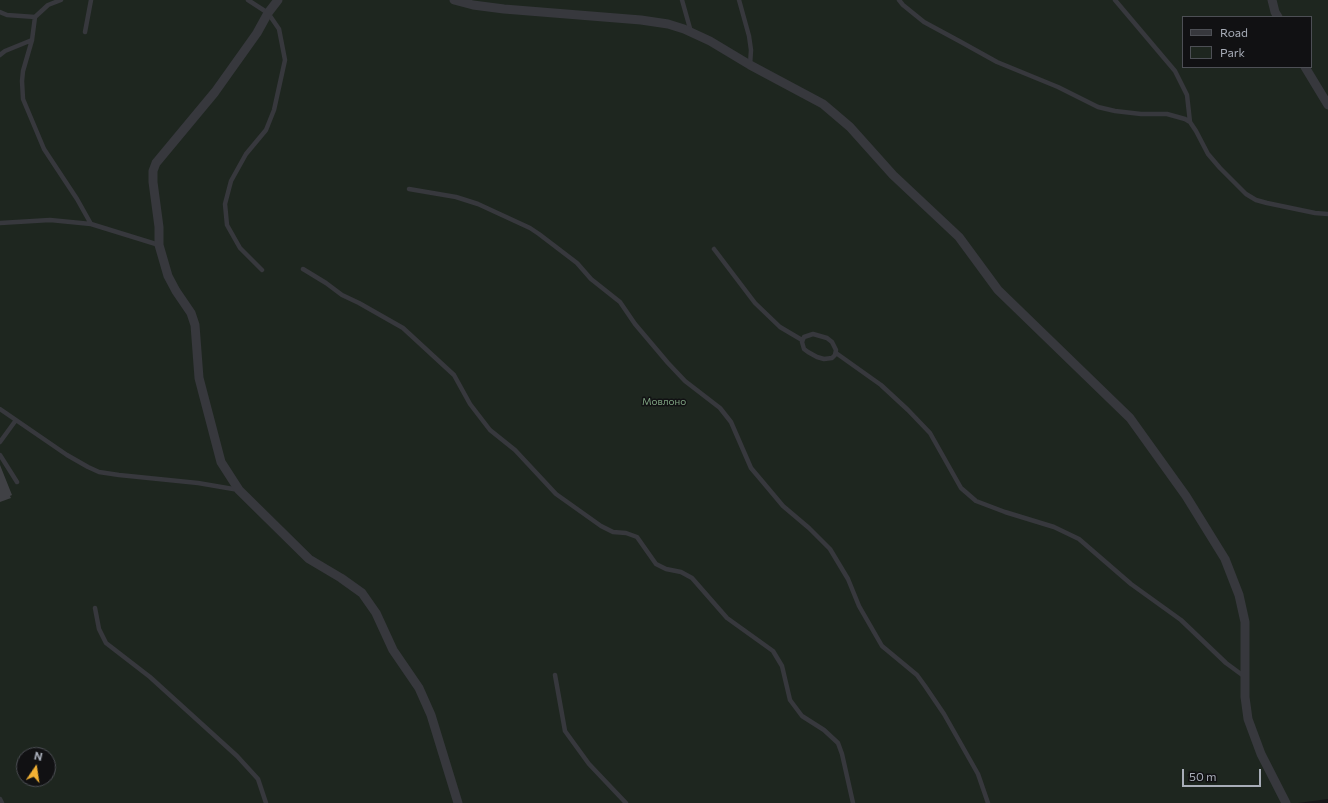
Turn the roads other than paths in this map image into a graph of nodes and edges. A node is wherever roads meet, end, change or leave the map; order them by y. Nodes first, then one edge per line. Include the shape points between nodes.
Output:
1 (61, 0) edge
2 (91, 0) edge
3 (248, 0) edge
4 (278, 0) edge
5 (454, 0) edge
6 (682, 0) edge
7 (739, 0) edge
8 (899, 0) edge
9 (1116, 0) edge
10 (1272, 0) edge
11 (0, 12) edge
12 (268, 13) junction
13 (1277, 16) edge
14 (35, 17) junction
15 (85, 32) dead end
16 (691, 32) junction
17 (32, 40) junction
18 (0, 55) edge
19 (750, 65) junction
20 (1306, 68) edge
21 (1328, 105) edge
22 (1190, 122) junction
23 (409, 189) dead end
24 (1328, 214) edge
25 (0, 223) edge
26 (91, 224) junction
27 (159, 245) junction
28 (714, 249) dead end
29 (303, 269) dead end
30 (262, 270) dead end
31 (802, 340) junction
32 (836, 353) junction
33 (0, 409) edge
34 (16, 420) junction
35 (0, 442) edge
36 (0, 455) edge
37 (17, 482) dead end
38 (239, 490) junction
39 (96, 608) dead end
40 (555, 675) dead end
41 (1245, 677) junction
42 (0, 799) edge
43 (2, 803) edge
44 (266, 803) edge
45 (458, 803) edge
46 (626, 803) edge
47 (853, 803) edge
48 (988, 803) edge
49 (1286, 803) edge

1 - 14 lane via 48,5
2 - 15 lane
3 - 12 lane
4 - 12 street
5 - 16 street via 504,9 641,20 668,24
6 - 16 lane
7 - 19 lane via 749,36
8 - 22 lane via 924,22 997,62 1098,107 1134,114 1167,114
9 - 22 lane via 1175,71 1187,95
10 - 13 street
11 - 14 lane
12 - 27 street via 257,33 215,92 156,163 153,182
12 - 30 lane via 279,29 286,60 274,110 266,130 246,154 232,181 225,204 227,225 240,248
14 - 17 lane
16 - 19 street
17 - 18 lane
17 - 26 lane via 23,71 22,99 44,149
19 - 41 street via 823,104 850,127 893,175 959,237 998,290 1130,418 1186,496 1225,559 1239,594 1245,622
20 - 21 street
22 - 24 lane via 1208,154 1246,194 1267,204
23 - 48 lane via 456,197 478,204 539,234 577,263 591,279 620,302 634,324 672,368 720,408 731,422 751,468 783,506 830,549 882,646 917,676 944,714 978,774
25 - 26 lane via 50,220
26 - 27 lane
27 - 38 street via 168,276 191,313 195,325 199,378 221,462
28 - 31 lane via 755,303 780,327
29 - 47 lane via 342,295 403,328 454,375 470,404 490,430 515,450 556,494 601,526 613,532 637,537 656,564 692,578 727,618 774,651 782,666 790,700 802,716 838,743
31 - 32 lane via 813,334 827,338 835,346
31 - 32 lane via 804,349 817,357 829,359
32 - 41 lane via 881,385 930,433 961,488 976,501 1054,527 1079,539 1131,584 1181,620 1226,663
33 - 34 lane
34 - 35 lane
34 - 38 lane via 67,455 99,472
36 - 37 lane
38 - 45 street via 309,559 362,593 376,613 393,650 419,688 431,715
39 - 44 lane via 99,629 106,643 150,677 237,756 258,779
40 - 46 lane via 565,731 589,764
41 - 49 street via 1248,719 1261,754
42 - 43 lane

